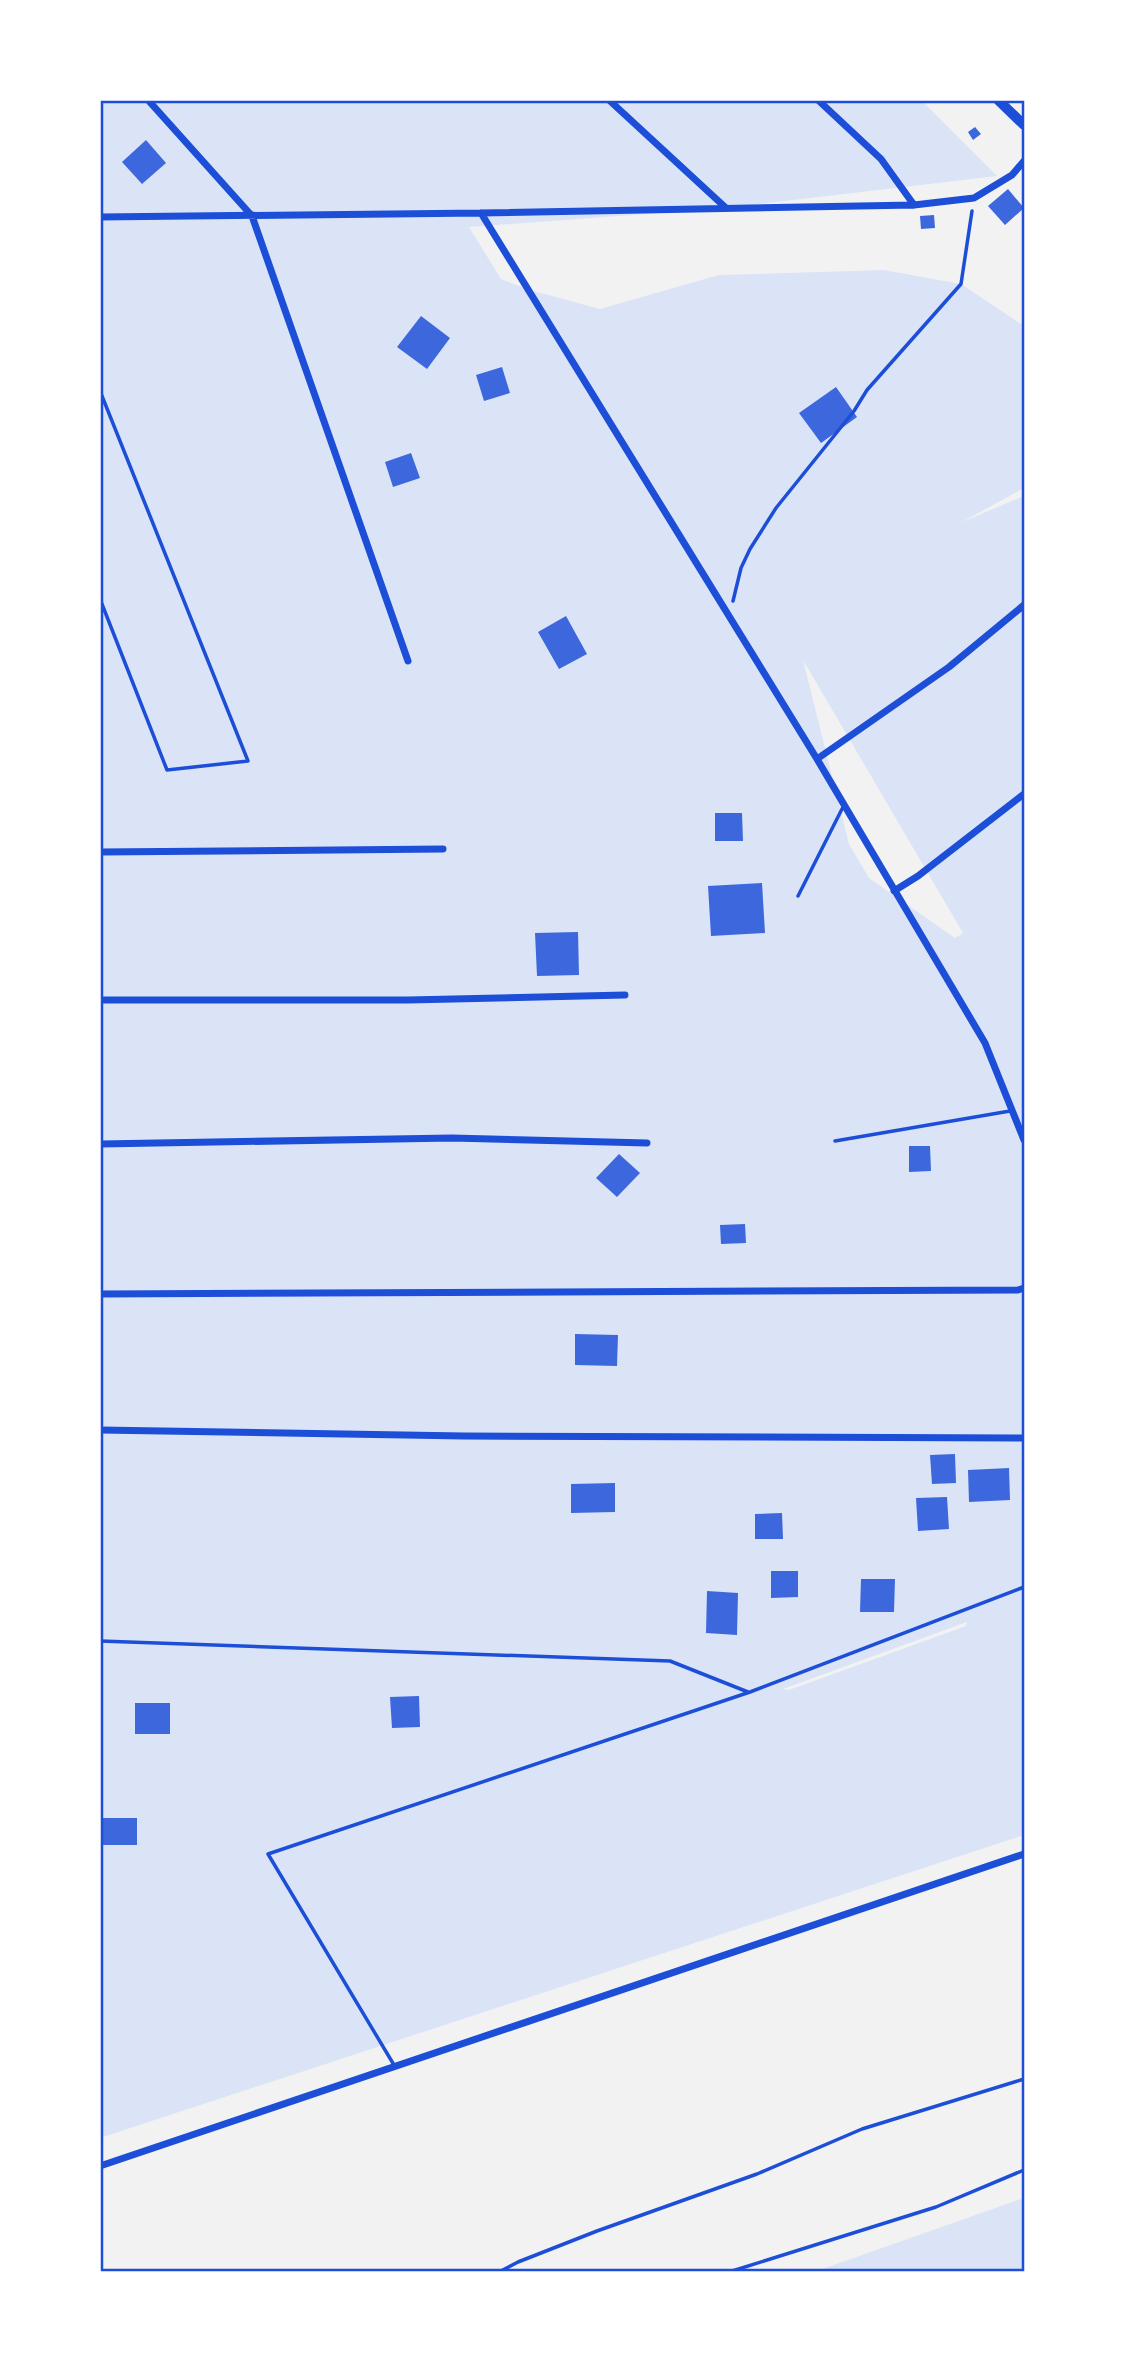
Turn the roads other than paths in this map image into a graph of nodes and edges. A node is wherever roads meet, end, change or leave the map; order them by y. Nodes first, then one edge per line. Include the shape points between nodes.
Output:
1 (148, 100) edge
2 (610, 100) edge
3 (818, 100) edge
4 (998, 100) edge
5 (1024, 125) edge
6 (1024, 161) edge
7 (914, 205) junction
8 (727, 208) junction
9 (481, 213) junction
10 (253, 216) junction
11 (100, 217) edge
12 (100, 391) edge
13 (100, 599) edge
14 (1024, 606) edge
15 (408, 661) dead end
16 (817, 759) junction
17 (1024, 794) edge
18 (844, 806) junction
19 (443, 849) dead end
20 (100, 852) edge
21 (894, 891) junction
22 (798, 896) dead end
23 (625, 995) dead end
24 (100, 1000) edge
25 (1012, 1111) junction
26 (1024, 1140) edge
27 (835, 1141) dead end
28 (647, 1143) dead end
29 (100, 1144) edge
30 (1024, 1288) edge
31 (100, 1294) edge
32 (100, 1430) edge
33 (1024, 1438) edge
34 (1024, 1587) edge
35 (100, 1641) edge
36 (750, 1692) junction
37 (1024, 1854) edge
38 (395, 2067) junction
39 (100, 2166) edge

1 - 10 street
2 - 8 street
3 - 7 street via 880,159
4 - 5 main road
6 - 7 street via 1012,176 974,198
7 - 8 street
8 - 9 street
9 - 10 street
9 - 16 street
10 - 11 street
10 - 15 street
12 - 13 lane via 248,761 167,770
14 - 16 street via 949,667
16 - 18 street
17 - 21 street
18 - 21 street
18 - 22 lane
19 - 20 street
21 - 25 street via 985,1043
23 - 24 street
25 - 26 street
25 - 27 lane
28 - 29 street via 452,1138
30 - 31 street
32 - 33 street
34 - 36 lane
35 - 36 lane via 670,1661
36 - 38 lane via 268,1854
37 - 38 street
38 - 39 street

